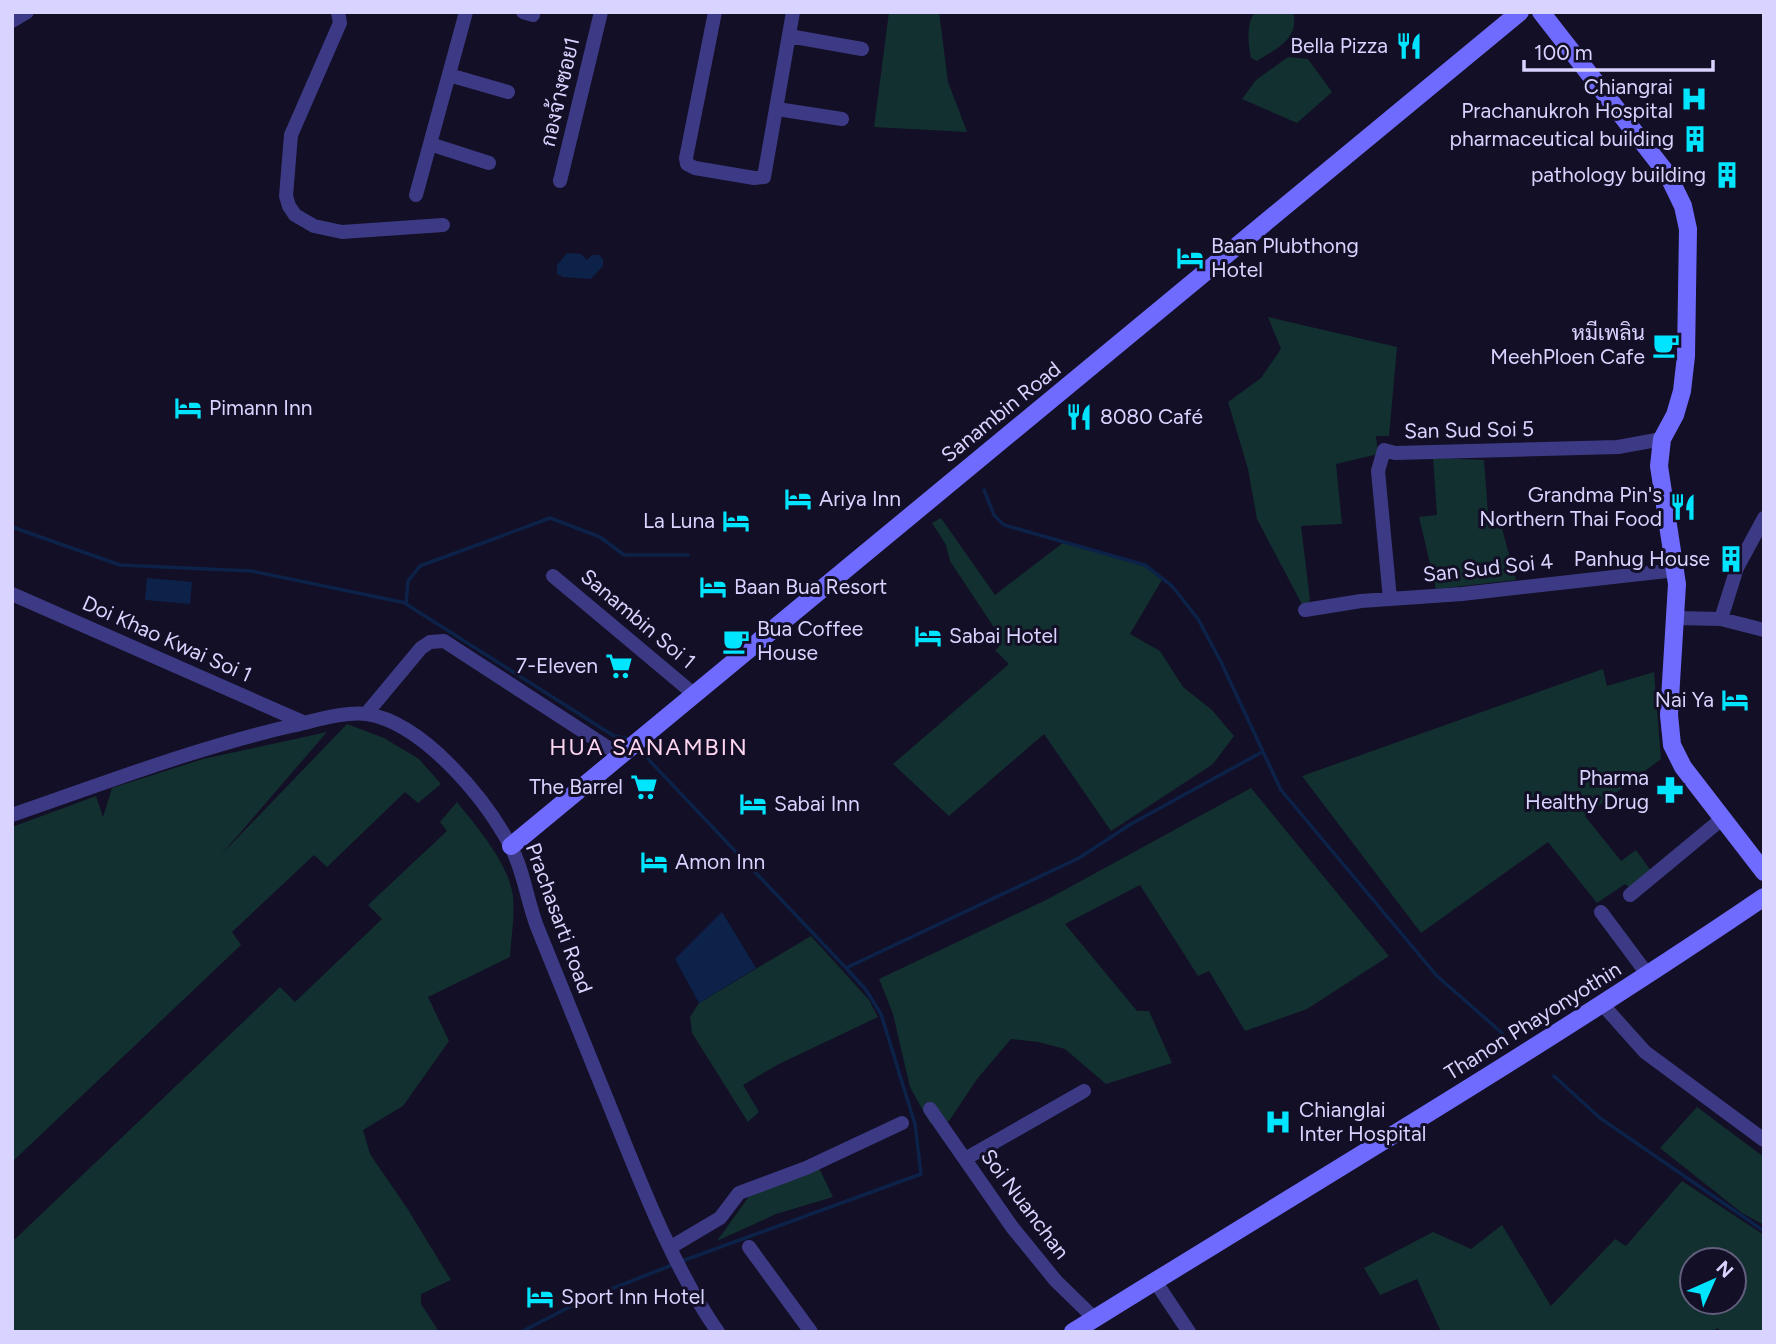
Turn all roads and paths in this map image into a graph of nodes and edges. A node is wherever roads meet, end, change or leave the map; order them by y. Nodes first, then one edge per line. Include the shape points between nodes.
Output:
1 (27, 12) edge
2 (338, 12) edge
3 (467, 12) edge
4 (601, 12) edge
5 (715, 12) edge
6 (793, 12) edge
7 (1520, 12) edge
8 (1541, 12) edge
9 (12, 22) edge
10 (789, 36) junction
11 (862, 49) dead end
12 (449, 75) junction
13 (508, 92) dead end
14 (777, 109) junction
15 (842, 119) dead end
16 (430, 144) junction
17 (489, 163) dead end
18 (560, 181) dead end
19 (416, 195) dead end
20 (443, 225) dead end
21 (1662, 439) junction
22 (1764, 518) edge
23 (1676, 570) junction
24 (553, 576) dead end
25 (12, 594) edge
26 (1390, 599) junction
27 (1305, 610) dead end
28 (1676, 618) junction
29 (1721, 619) junction
30 (1764, 630) edge
31 (695, 695) junction
32 (366, 714) junction
33 (305, 723) junction
34 (621, 756) junction
35 (12, 816) edge
36 (1723, 818) junction
37 (511, 846) junction
38 (1764, 872) edge
39 (1630, 895) dead end
40 (1764, 897) edge
41 (1601, 912) dead end
42 (1648, 975) junction
43 (1602, 1004) junction
44 (1084, 1091) dead end
45 (930, 1109) dead end
46 (902, 1124) dead end
47 (1764, 1140) edge
48 (965, 1159) junction
49 (749, 1247) dead end
50 (676, 1257) junction
51 (1154, 1281) junction
52 (1094, 1318) junction
53 (718, 1332) edge
54 (811, 1332) edge
55 (1073, 1332) edge
56 (1189, 1332) edge

1 - 9 street
2 - 20 street via 340,23 291,135 289,206 314,226 341,232
3 - 12 street
4 - 18 street, กองจ้างซอย1
5 - 14 street via 687,164 764,177
6 - 10 street
7 - 31 street, Sanambin Road
8 - 21 street via 1668,175 1683,206 1688,229 1686,356 1682,391
10 - 11 street
10 - 14 street
12 - 13 street
12 - 16 street
14 - 15 street
16 - 17 street
16 - 19 street
21 - 23 street via 1659,466
21 - 26 street, San Sud Soi 5 via 1618,447 1384,450 1378,471
22 - 29 street via 1737,568
23 - 26 street, San Sud Soi 4
23 - 28 street
24 - 31 street, Sanambin Soi 1
25 - 33 street, Doi Khao Kwai Soi 1
26 - 27 street, San Sud Soi 4
28 - 29 street
28 - 36 street via 1669,715 1672,745
29 - 30 street
31 - 34 street, Sanambin Road
32 - 33 street, Prachasarti Road
32 - 34 street via 421,648 430,642 444,642
32 - 37 street, Prachasarti Road via 420,737 469,787
33 - 35 street, Prachasarti Road via 182,755
34 - 37 street, Sanambin Road
36 - 38 street
36 - 39 street
37 - 50 street, Prachasarti Road via 555,972 645,1194
40 - 42 street, Thanon Phayonyothin
41 - 42 street
42 - 43 street, Thanon Phayonyothin
43 - 47 street via 1645,1052
43 - 51 street, Thanon Phayonyothin
44 - 48 street
45 - 48 street, Soi Nuanchan
46 - 50 street via 740,1193 720,1218
48 - 52 street, Soi Nuanchan via 1056,1281
49 - 54 street
50 - 53 street, Prachasarti Road
51 - 52 street, Thanon Phayonyothin
51 - 56 street
52 - 55 street, Thanon Phayonyothin

